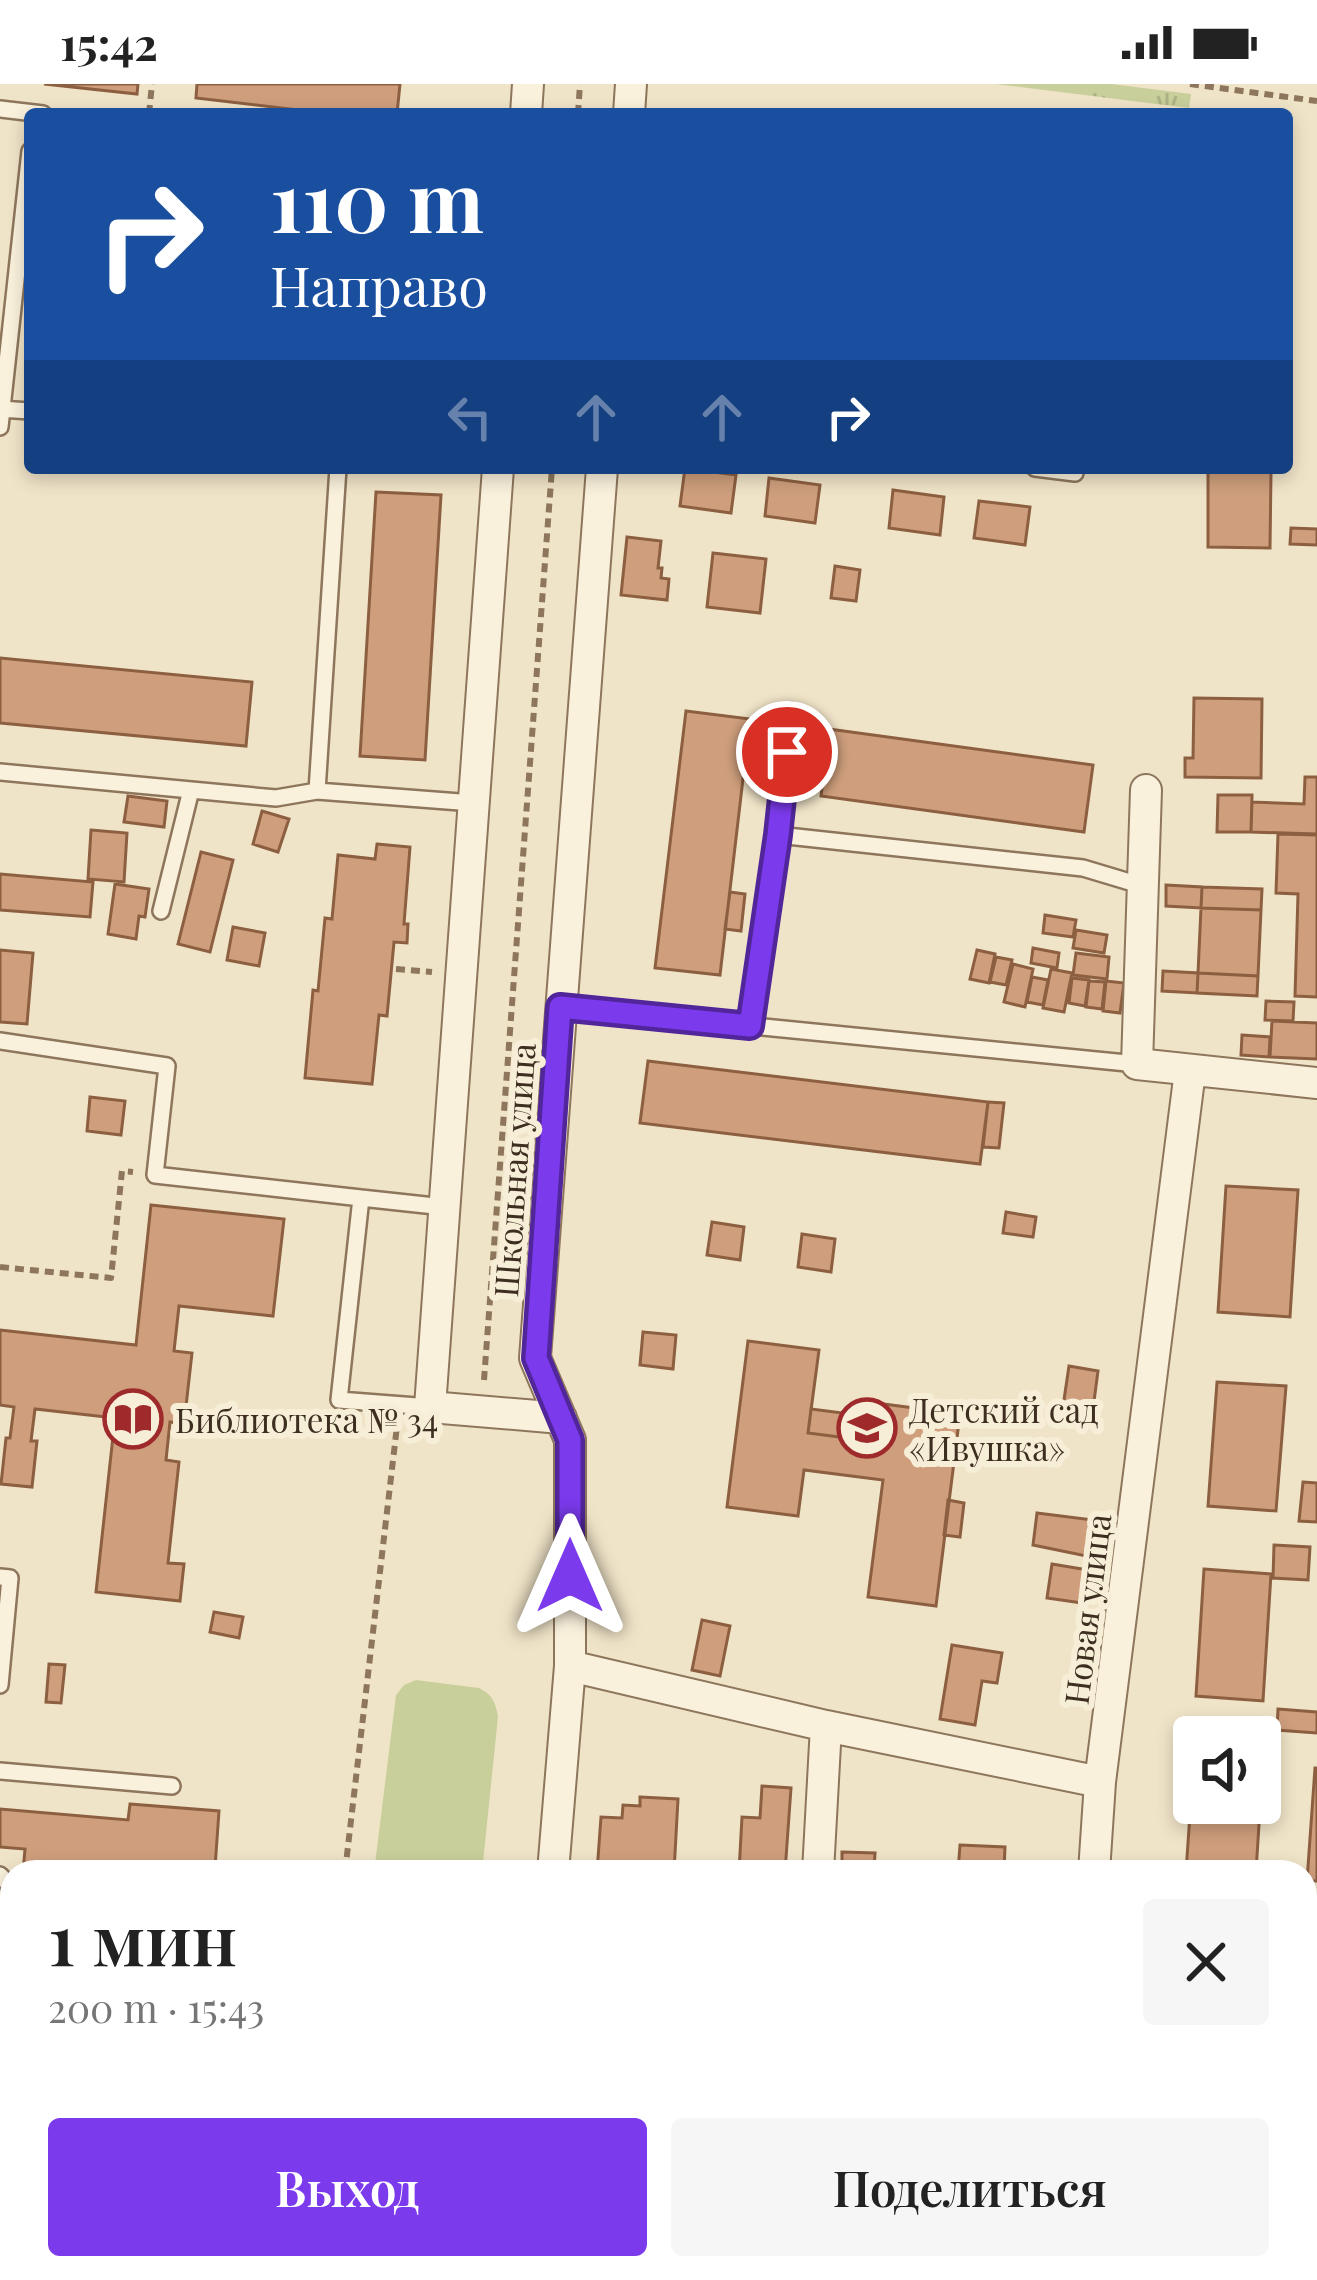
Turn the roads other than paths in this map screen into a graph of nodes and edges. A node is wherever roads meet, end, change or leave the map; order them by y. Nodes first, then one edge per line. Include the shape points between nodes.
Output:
1 (24, 206) edge
2 (1, 415) edge
3 (338, 474) edge
4 (498, 474) edge
5 (602, 474) edge
6 (791, 711) dead end
7 (0, 772) edge
8 (190, 790) junction
9 (1146, 790) dead end
10 (317, 791) junction
11 (472, 803) junction
12 (778, 835) junction
13 (1143, 886) junction
14 (161, 911) dead end
15 (560, 1007) junction
16 (750, 1026) junction
17 (0, 1041) edge
18 (1137, 1064) junction
19 (1190, 1071) junction
20 (1317, 1083) edge
21 (361, 1198) junction
22 (444, 1207) junction
23 (415, 1406) junction
24 (561, 1418) junction
25 (0, 1577) edge
26 (570, 1666) junction
27 (0, 1685) edge
28 (826, 1726) junction
29 (0, 1772) edge
30 (1100, 1782) junction
31 (172, 1786) dead end
32 (554, 1860) edge
33 (819, 1860) edge
34 (1095, 1860) edge

1 - 2 lane
3 - 10 lane
4 - 11 street
5 - 15 street, Школьная улица
6 - 12 lane
7 - 8 lane
8 - 10 lane via 276,798
8 - 14 lane
9 - 13 street
10 - 11 lane
11 - 22 street
12 - 13 lane via 1083,868
12 - 16 lane
13 - 18 street
15 - 16 lane
15 - 24 street, Школьная улица via 536,1358
16 - 18 lane
17 - 21 lane via 167,1066 155,1175
18 - 19 street
19 - 20 street
19 - 30 street, Новая улица
21 - 22 lane
21 - 23 lane via 339,1400
22 - 23 street
23 - 24 street
24 - 26 street, Школьная улица via 570,1440
25 - 27 lane via 10,1578
26 - 28 street
26 - 32 street, Школьная улица
28 - 30 street
28 - 33 street
29 - 31 lane
30 - 34 street, Новая улица

